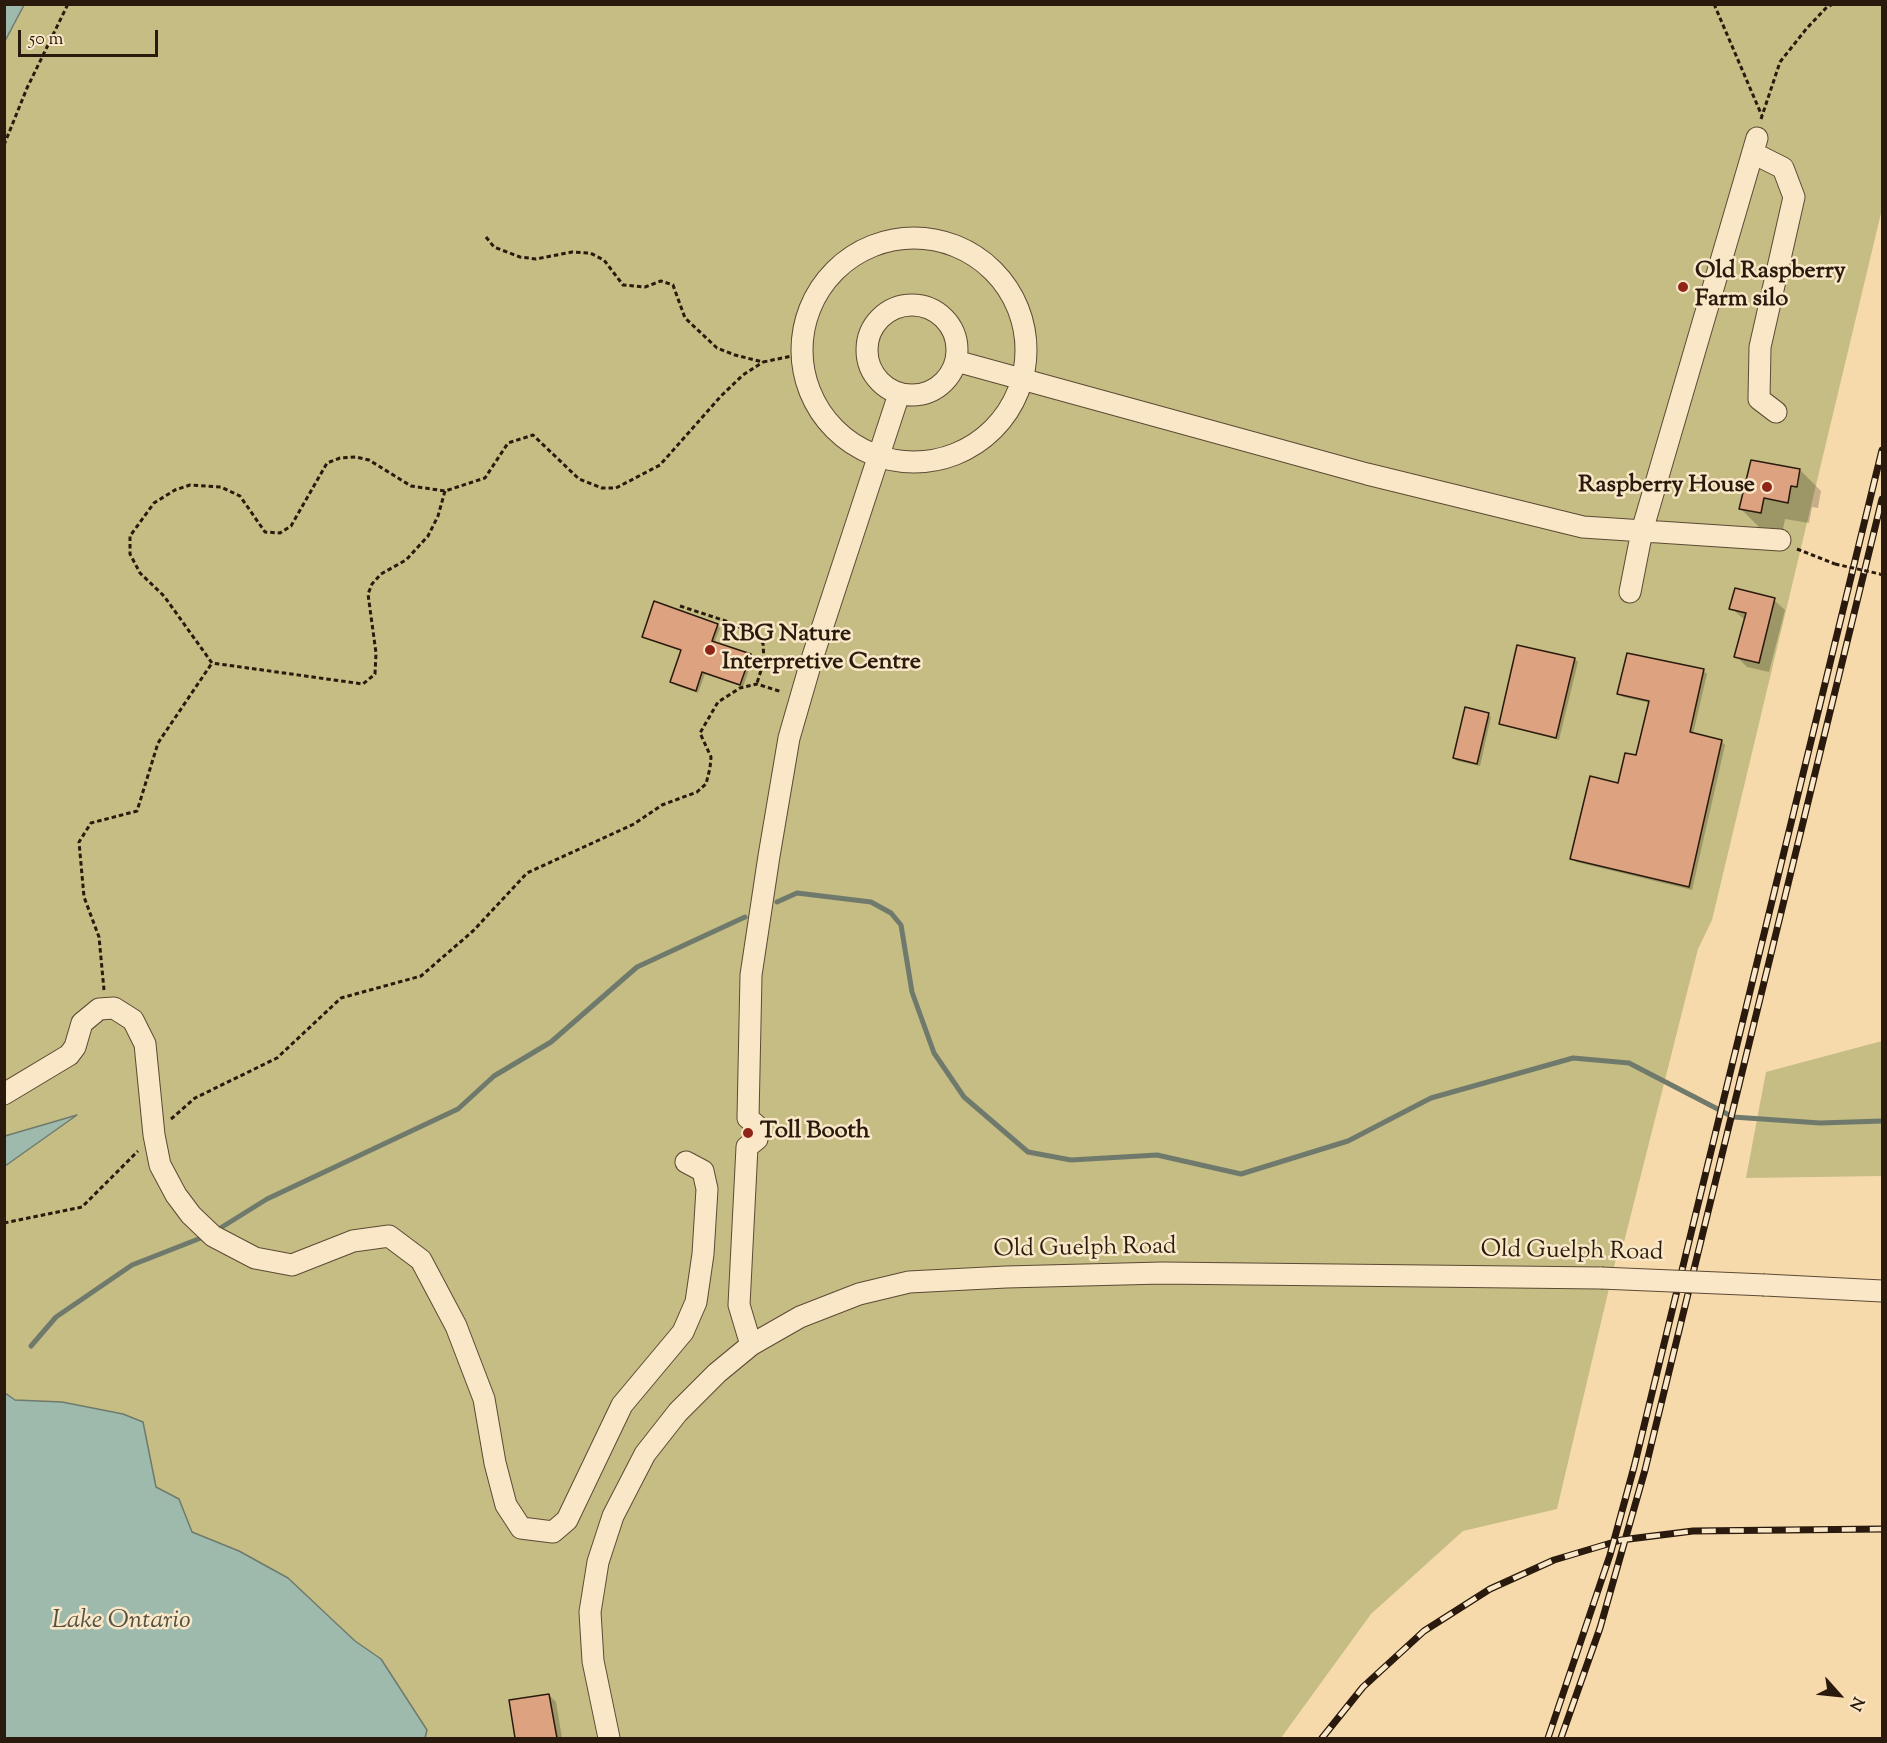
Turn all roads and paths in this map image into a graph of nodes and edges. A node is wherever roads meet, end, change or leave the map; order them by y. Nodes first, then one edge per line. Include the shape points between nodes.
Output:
1 (68, 4) edge
2 (1714, 4) edge
3 (1833, 4) edge
4 (4, 145) edge
5 (486, 237) dead end
6 (802, 354) junction
7 (956, 361) junction
8 (763, 362) junction
9 (1022, 379) junction
10 (899, 393) junction
11 (1776, 412) dead end
12 (878, 456) junction
13 (445, 491) junction
14 (1642, 531) junction
15 (1780, 540) joint
16 (1881, 574) edge
17 (1630, 592) dead end
18 (680, 606) dead end
19 (212, 663) junction
20 (757, 684) junction
21 (801, 698) junction
22 (106, 1009) junction
23 (4, 1094) edge
24 (154, 1135) junction
25 (686, 1162) dead end
26 (4, 1223) edge
27 (1882, 1291) edge
28 (752, 1345) junction
29 (609, 1738) edge

1 - 4 path
2 - 3 path via 1762,117 1780,62 1807,28
5 - 8 path via 494,247 520,257 590,253 604,260 623,285 645,287 661,281 673,285 685,318 717,348
6 - 8 path
6 - 9 street via 802,337 811,305 841,265 885,242 902,238 935,240 959,247 981,260 1008,290 1024,329
6 - 12 street via 808,387 824,417 848,441
7 - 9 street
7 - 10 street via 938,388 919,395
7 - 10 street via 955,333 937,312 910,304 890,310 874,324 867,351 876,378
8 - 13 path via 743,375 660,465 616,488 602,488 579,479 533,435 508,443 485,478
9 - 12 street via 995,428 960,452 919,462
9 - 14 street via 1379,476 1583,526
10 - 12 street
11 - 14 street via 1759,399 1760,347 1794,197 1783,168 1755,146
12 - 21 street
13 - 19 path via 428,536 406,560 372,584 368,594 375,674 363,684
13 - 19 path via 411,486 369,460 356,457 327,463 291,526 280,533 265,532 240,496 221,487 190,486 154,503 130,536 130,554 140,573 164,596
14 - 15 street
14 - 17 street
15 - 16 path, bridge via 1809,556
18 - 20 path via 735,624 763,643 764,661
19 - 22 path via 158,743 136,811 91,823 79,842 84,897 99,938
20 - 21 path
20 - 24 path via 740,688 718,702 700,734 711,757 711,768 706,784 697,792 662,805 634,824 527,873 473,931 421,976 341,998 277,1058 195,1098
21 - 28 street via 789,738 751,975 748,1118 738,1126 737,1139 747,1147 739,1305
22 - 23 street via 82,1023 69,1055
22 - 24 street via 114,1008 133,1020 144,1044
24 - 25 street via 160,1165 176,1195 207,1231 255,1258 292,1265 353,1241 389,1236 420,1260 456,1326 484,1399 506,1505 521,1528 553,1532 567,1520 622,1405 683,1332 696,1302 707,1189 704,1171
24 - 26 path via 82,1207
27 - 28 street, Old Guelph Road, bridge via 1601,1278 1162,1273 909,1282 859,1294 800,1317
28 - 29 street, Old Guelph Road via 678,1412 645,1454 613,1516 598,1562 590,1612 593,1660

